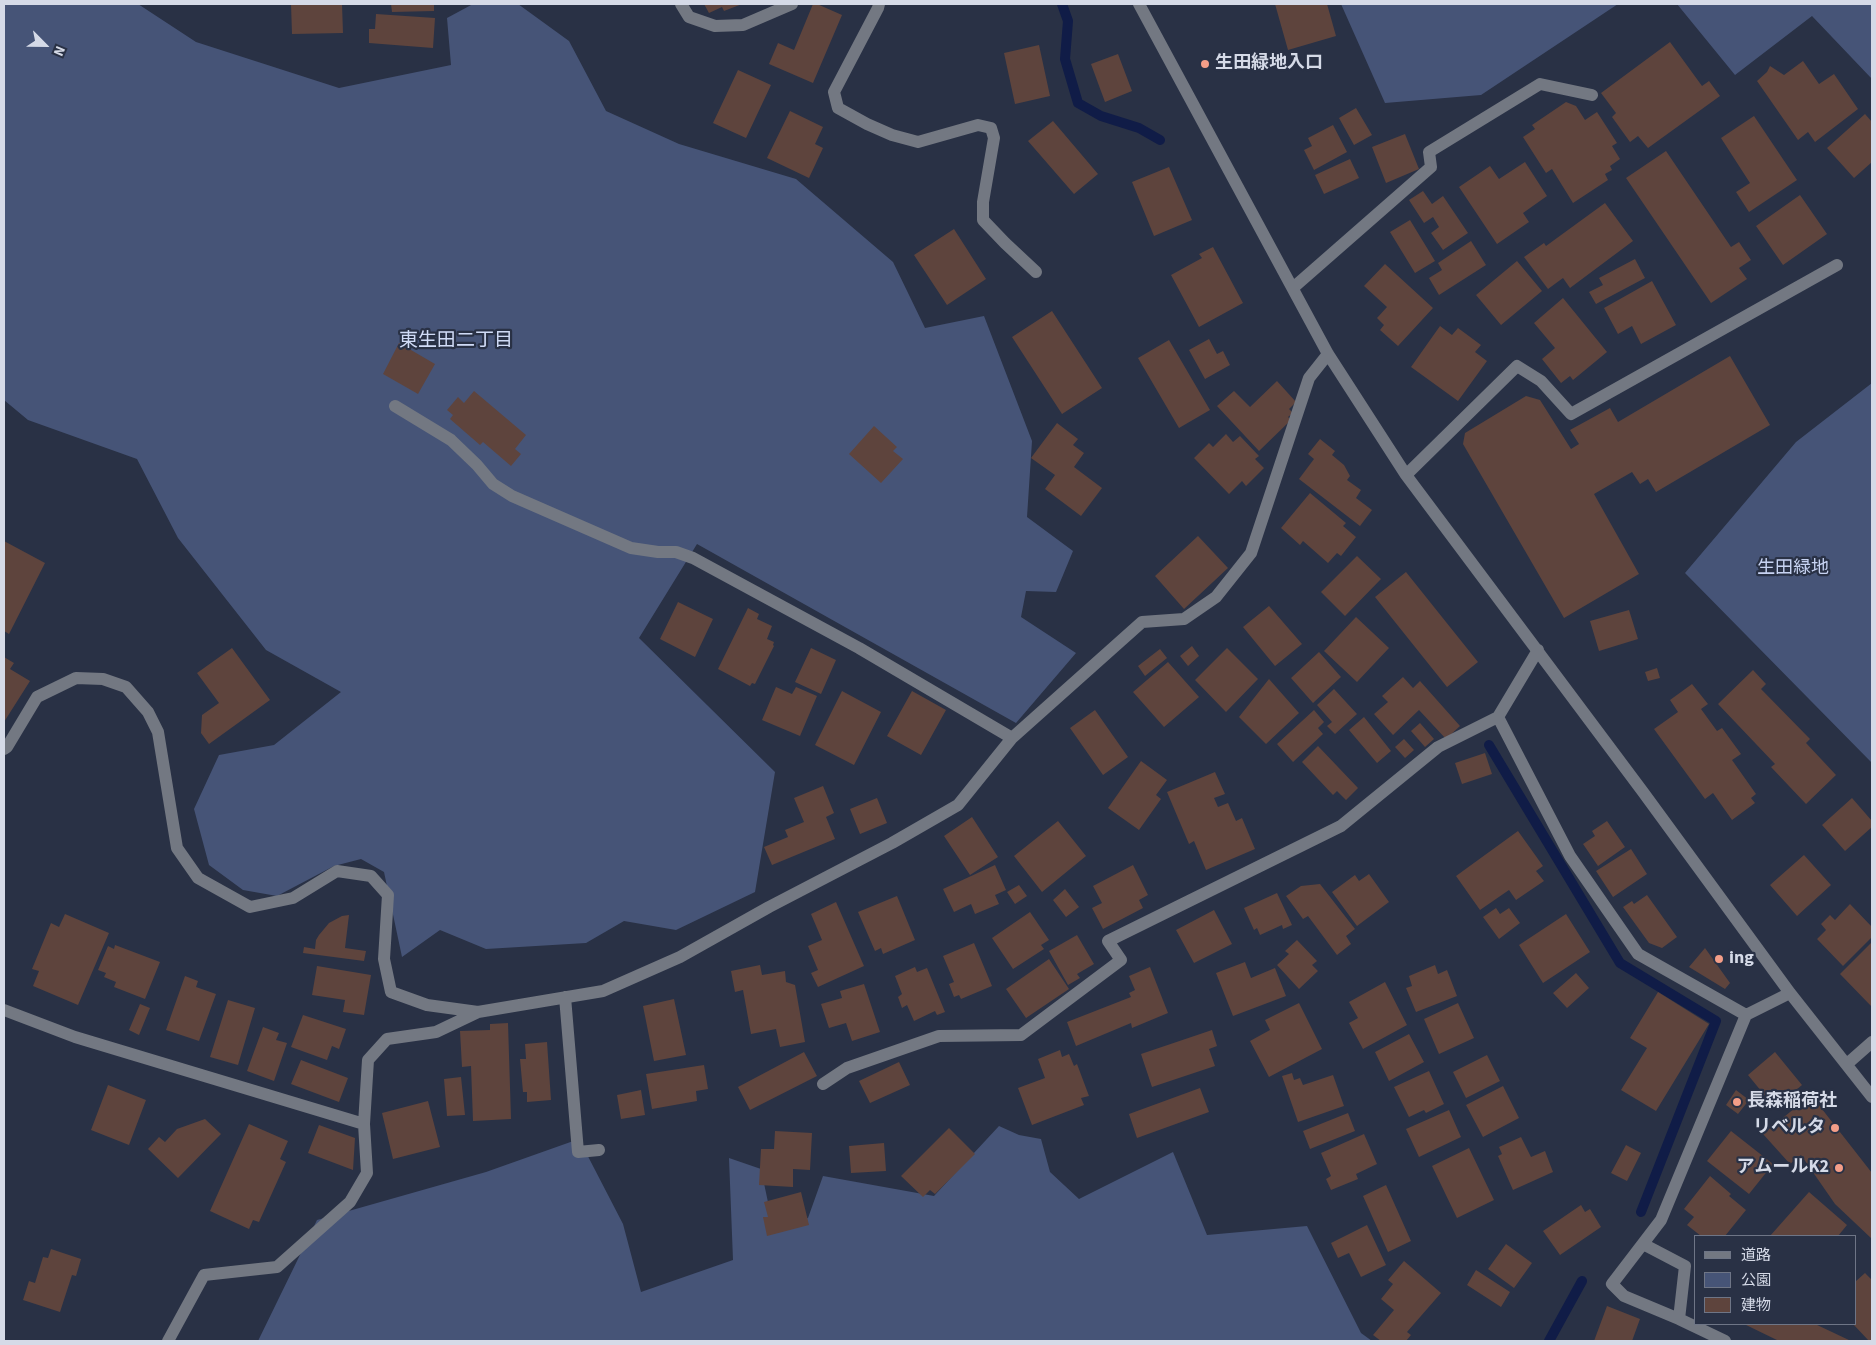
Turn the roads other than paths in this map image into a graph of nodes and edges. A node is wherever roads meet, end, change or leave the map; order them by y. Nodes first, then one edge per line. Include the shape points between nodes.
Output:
1 (681, 4) edge
2 (792, 4) edge
3 (879, 4) edge
4 (1139, 4) edge
5 (1592, 95) dead end
6 (1837, 265) dead end
7 (1036, 272) dead end
8 (1294, 287) junction
9 (1328, 354) junction
10 (395, 406) dead end
11 (1406, 475) junction
12 (1538, 650) junction
13 (1498, 717) junction
14 (1012, 738) junction
15 (4, 749) edge
16 (1790, 993) junction
17 (565, 997) junction
18 (4, 1010) edge
19 (478, 1012) junction
20 (1746, 1015) junction
21 (1872, 1042) edge
22 (1847, 1064) junction
23 (823, 1084) dead end
24 (1872, 1097) edge
25 (364, 1124) junction
26 (599, 1150) dead end
27 (1643, 1244) junction
28 (1680, 1319) junction
29 (168, 1341) edge
30 (1725, 1341) edge

1 - 2 street via 689,17 715,26 743,25
3 - 7 street via 834,92 838,108 892,135 918,142 978,125 991,128 994,138 982,202 983,220
4 - 8 street
5 - 8 street via 1540,84 1429,152 1431,167
6 - 11 street via 1571,414 1541,382 1517,366
8 - 9 street
9 - 11 street
9 - 14 street via 1309,378 1251,553 1216,597 1184,619 1142,622
10 - 14 street via 452,440 493,484 512,496 631,548 676,552 693,558 859,648
11 - 12 street
12 - 13 street
12 - 16 street
13 - 20 street via 1570,856 1638,954
13 - 23 street via 1438,746 1341,826 1108,941 1121,960 1021,1035 939,1036 846,1068
14 - 17 street via 958,805 680,957 603,991
15 - 19 street via 37,697 76,678 103,679 126,687 148,712 158,732 177,848 198,878 250,907 293,898 337,871 371,876 388,896 384,959 391,992 427,1005
16 - 20 street
16 - 22 street
17 - 19 street
17 - 26 street via 578,1152
18 - 25 street via 75,1037
19 - 25 street via 436,1032 387,1039 368,1060
20 - 27 street via 1660,1220
21 - 22 street
22 - 24 street
25 - 29 street via 367,1172 350,1202 276,1267 204,1275
27 - 28 street via 1685,1266
27 - 28 street via 1612,1284 1624,1296
28 - 30 street

